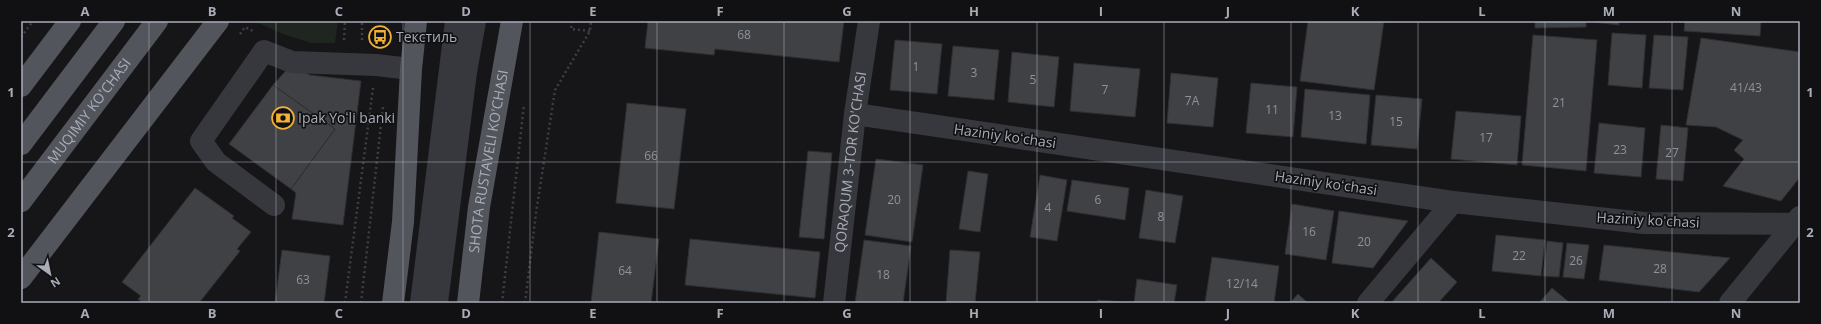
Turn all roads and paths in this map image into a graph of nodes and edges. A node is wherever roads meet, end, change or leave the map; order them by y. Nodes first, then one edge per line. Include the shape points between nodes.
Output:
1 (33, 21) edge
2 (70, 21) edge
3 (114, 21) edge
4 (157, 21) edge
5 (218, 21) edge
6 (345, 21) edge
7 (362, 21) edge
8 (416, 21) edge
9 (456, 21) edge
10 (475, 21) edge
11 (512, 21) edge
12 (572, 21) edge
13 (591, 21) edge
14 (869, 21) edge
15 (590, 31) junction
16 (21, 37) edge
17 (343, 43) dead end
18 (376, 65) junction
19 (411, 70) junction
20 (21, 86) edge
21 (524, 102) dead end
22 (383, 106) dead end
23 (855, 114) junction
24 (21, 144) edge
25 (21, 201) edge
26 (1452, 202) junction
27 (274, 205) dead end
28 (1798, 221) edge
29 (21, 278) edge
30 (345, 303) edge
31 (360, 303) edge
32 (393, 303) edge
33 (421, 303) edge
34 (437, 303) edge
35 (468, 303) edge
36 (502, 303) edge
37 (525, 303) edge
38 (834, 303) edge
39 (1368, 303) edge
40 (1730, 303) edge

1 - 16 path
2 - 20 main road
3 - 24 main road
4 - 25 main road, MUQIMIY KO'CHASI
5 - 29 main road
6 - 17 path
7 - 18 path via 362,49
8 - 19 main road
9 - 33 street
10 - 34 street via 466,72
11 - 35 main road, SHOTA RUSTAVELI KO'CHASI via 479,207
12 - 15 path via 571,29
13 - 15 path
14 - 23 street, QORAQUM 3-TOR KO'CHASI
15 - 37 path via 555,90
18 - 19 street
18 - 27 street via 292,62 264,51 201,141 216,162
18 - 30 path
19 - 32 main road via 403,222
21 - 36 path
22 - 31 path
23 - 26 street, Haziniy koʻchasi
23 - 38 street, QORAQUM 3-TOR KO'CHASI
26 - 28 street, Haziniy koʻchasi via 1644,223
26 - 39 street
28 - 40 street

